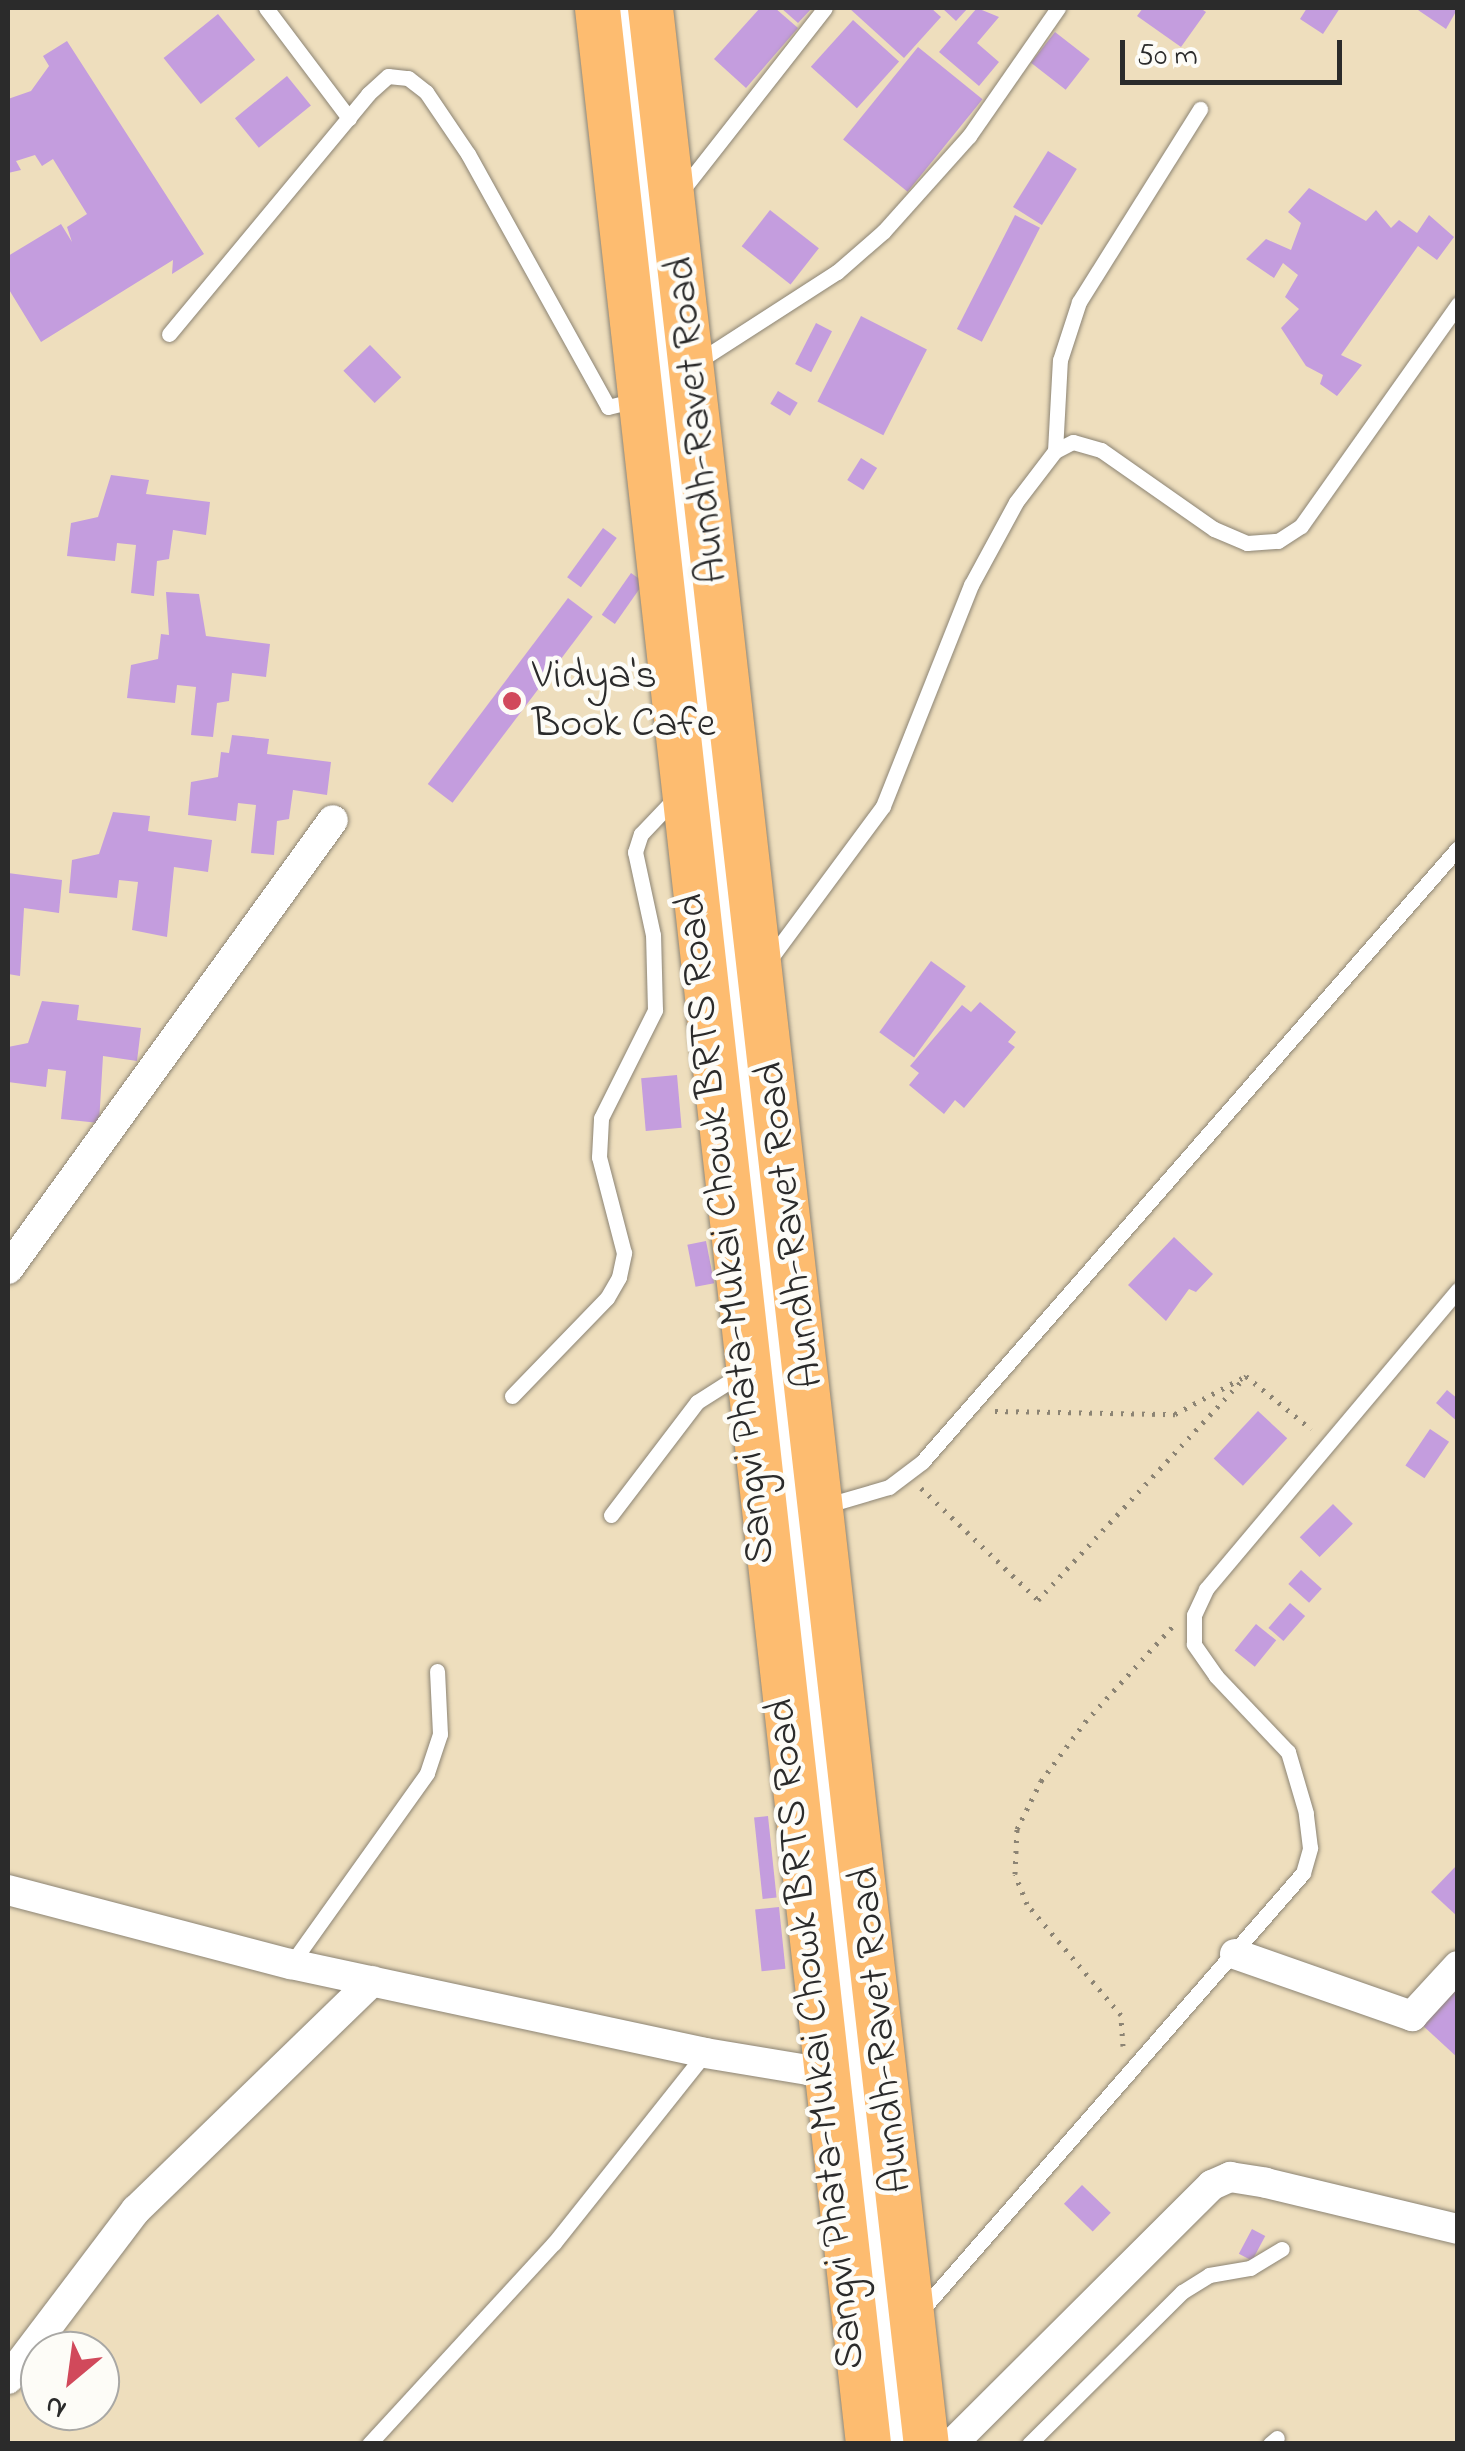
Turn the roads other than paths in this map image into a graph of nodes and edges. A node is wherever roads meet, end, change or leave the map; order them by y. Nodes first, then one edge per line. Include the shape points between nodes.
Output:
1 (266, 8) edge
2 (597, 8) edge
3 (622, 8) edge
4 (650, 8) edge
5 (825, 8) edge
6 (1058, 8) edge
7 (1200, 109) dead end
8 (349, 118) junction
9 (674, 202) junction
10 (1458, 304) edge
11 (169, 334) dead end
12 (667, 383) junction
13 (1055, 451) junction
14 (685, 789) junction
15 (334, 820) dead end
16 (1458, 848) edge
17 (762, 970) junction
18 (8, 1269) edge
19 (1458, 1290) edge
20 (749, 1370) junction
21 (512, 1396) dead end
22 (824, 1506) junction
23 (610, 1515) dead end
24 (437, 1671) dead end
25 (8, 1890) edge
26 (1235, 1954) junction
27 (291, 1964) junction
28 (1458, 1966) edge
29 (372, 1982) junction
30 (705, 2053) junction
31 (857, 2080) junction
32 (1458, 2229) edge
33 (1282, 2249) dead end
34 (913, 2320) junction
35 (8, 2378) edge
36 (369, 2444) edge
37 (868, 2444) edge
38 (897, 2444) edge
39 (926, 2444) edge
40 (952, 2444) edge
41 (1029, 2444) edge

1 - 8 lane
2 - 12 main road, Aundh-Ravet Road
3 - 12 lane, Sangvi Phata-Mukai Chowk BRTS Road
4 - 9 main road, Aundh-Ravet Road
5 - 9 lane
6 - 12 lane via 969,136 884,231 837,272
7 - 13 lane via 1079,302 1060,360
8 - 11 lane
8 - 12 lane via 388,76 408,78 426,92 468,154 608,407
9 - 12 main road, Aundh-Ravet Road
10 - 13 lane via 1302,526 1278,541 1247,543 1214,529 1101,450 1073,442
12 - 14 main road, Aundh-Ravet Road
12 - 17 main road, Aundh-Ravet Road
12 - 31 lane, Sangvi Phata-Mukai Chowk BRTS Road
13 - 17 lane via 1016,502 970,585 883,806
14 - 20 main road, Aundh-Ravet Road
14 - 21 lane via 640,834 635,852 657,978 655,1010 600,1118 599,1157 624,1253 619,1277 607,1298
15 - 18 street
16 - 22 lane via 969,1411 906,1474 867,1496
17 - 22 main road, Aundh-Ravet Road
19 - 26 lane via 1206,1590 1194,1616 1194,1644 1288,1752 1310,1848 1303,1873
20 - 23 lane via 696,1402
20 - 31 main road, Aundh-Ravet Road
22 - 31 main road, Aundh-Ravet Road
24 - 27 lane via 440,1734 427,1773
25 - 27 street
26 - 28 street via 1412,2016
26 - 34 lane
27 - 29 street
29 - 30 street
29 - 35 street via 136,2210
30 - 31 street
30 - 36 lane via 554,2243
31 - 34 main road, Aundh-Ravet Road
31 - 37 main road, Aundh-Ravet Road
31 - 38 lane, Sangvi Phata-Mukai Chowk BRTS Road
32 - 40 street via 1230,2177 1212,2185
33 - 41 lane via 1182,2292
34 - 39 main road, Aundh-Ravet Road

